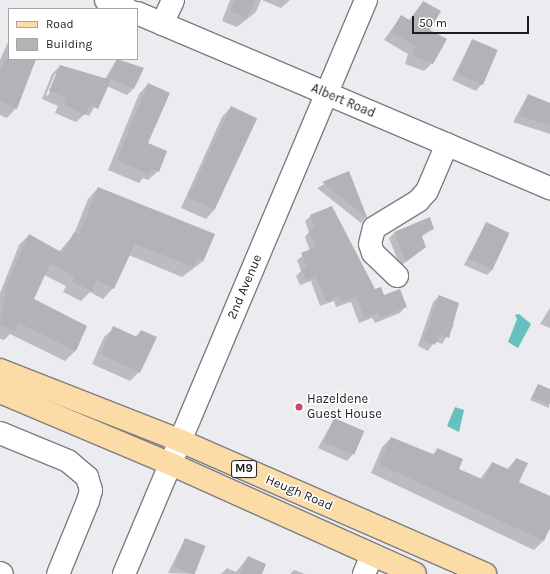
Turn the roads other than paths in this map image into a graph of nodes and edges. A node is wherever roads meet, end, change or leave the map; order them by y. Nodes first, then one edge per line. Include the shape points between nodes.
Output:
1 (106, 0) edge
2 (173, 0) edge
3 (366, 0) edge
4 (125, 8) edge
5 (138, 13) edge
6 (162, 24) junction
7 (326, 94) junction
8 (447, 144) junction
9 (550, 188) edge
10 (397, 276) dead end
11 (0, 370) edge
12 (0, 392) edge
13 (0, 433) edge
14 (181, 441) junction
15 (173, 465) junction
16 (368, 564) edge
17 (58, 574) edge
18 (124, 574) edge
19 (415, 574) edge
20 (485, 574) edge

1 - 4 street
2 - 6 street
3 - 7 street, 2nd Avenue
5 - 6 street, Albert Road
6 - 7 street, Albert Road
7 - 8 street, Albert Road
7 - 14 street, 2nd Avenue
8 - 9 street, Albert Road
8 - 10 street via 422,196 374,228 370,244 373,254
11 - 14 main road, Heugh Road / M9
12 - 15 main road, Heugh Road / M9
13 - 17 street via 68,462 87,477 90,490 88,501
14 - 15 street, 2nd Avenue
14 - 20 main road, Heugh Road / M9
15 - 16 main road, Heugh Road / M9
15 - 18 street, 2nd Avenue
16 - 19 main road, Heugh Road / M9

